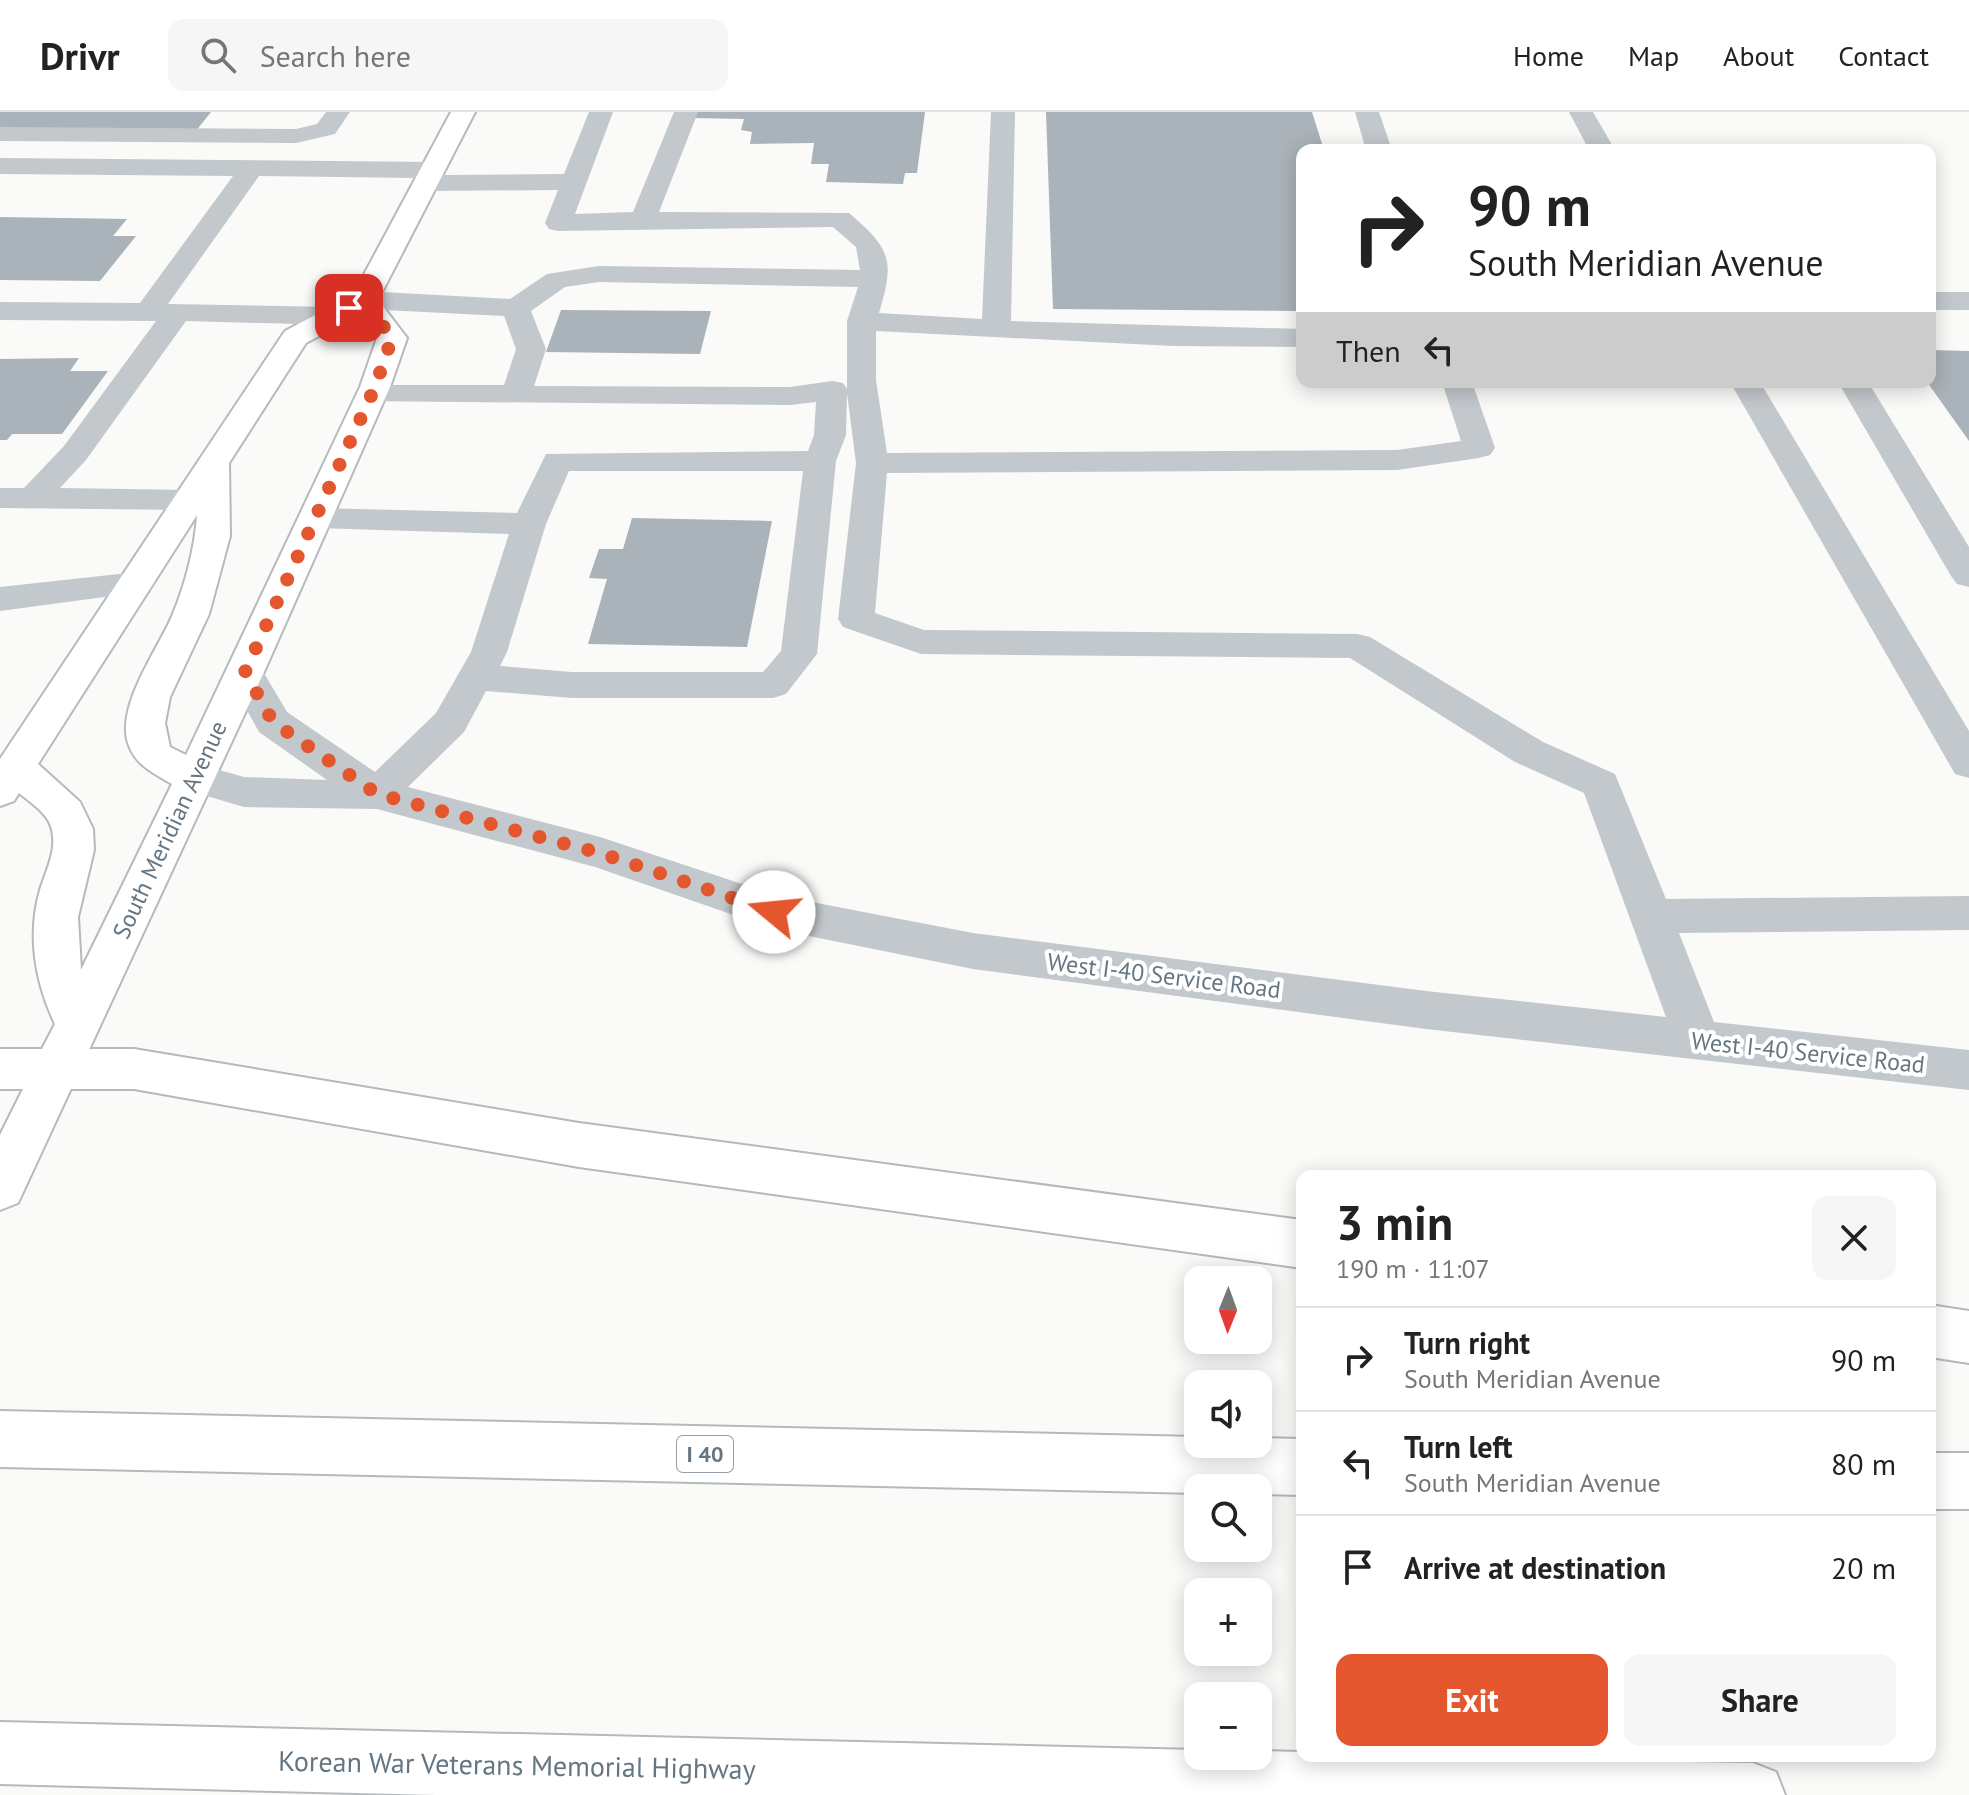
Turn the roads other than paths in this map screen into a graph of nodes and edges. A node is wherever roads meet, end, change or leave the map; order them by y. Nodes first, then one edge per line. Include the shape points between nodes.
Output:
1 (338, 112) edge
2 (463, 112) edge
3 (601, 112) edge
4 (686, 112) edge
5 (1003, 112) edge
6 (1367, 112) edge
7 (1581, 112) edge
8 (0, 134) edge
9 (1377, 144) edge
10 (1599, 144) edge
11 (0, 166) edge
12 (252, 168) junction
13 (429, 176) junction
14 (574, 182) junction
15 (643, 220) junction
16 (875, 279) junction
17 (364, 300) junction
18 (1936, 301) edge
19 (1969, 301) edge
20 (516, 308) junction
21 (0, 311) edge
22 (163, 312) junction
23 (333, 316) junction
24 (862, 321) junction
25 (996, 329) junction
26 (1296, 338) edge
27 (846, 385) junction
28 (1459, 388) edge
29 (1749, 388) edge
30 (1857, 388) edge
31 (372, 394) junction
32 (516, 395) junction
33 (820, 461) junction
34 (872, 463) junction
35 (215, 466) junction
36 (16, 498) edge
37 (192, 500) junction
38 (316, 518) junction
39 (529, 524) junction
40 (1969, 576) edge
41 (137, 583) junction
42 (0, 599) edge
43 (245, 672) junction
44 (475, 677) junction
45 (1969, 764) edge
46 (5, 774) edge
47 (194, 778) junction
48 (377, 794) junction
49 (1969, 913) edge
50 (1651, 916) junction
51 (78, 1025) junction
52 (1698, 1041) junction
53 (0, 1069) edge
54 (58, 1069) junction
55 (1969, 1070) edge
56 (0, 1187) edge
57 (1296, 1243) edge
58 (1936, 1332) edge
59 (1969, 1337) edge
60 (0, 1439) edge
61 (1296, 1467) edge
62 (1936, 1481) edge
63 (1969, 1481) edge
64 (0, 1753) edge
65 (1753, 1795) edge

1 - 8 street via 326,129 296,136
2 - 13 main road
3 - 14 street
4 - 15 street
5 - 25 street
6 - 9 street
7 - 10 street
11 - 12 street
12 - 13 street
12 - 22 street
13 - 14 street
13 - 17 main road
14 - 15 street via 558,223
15 - 16 street via 840,219 869,244
16 - 20 street via 599,274 557,280
16 - 24 street
17 - 20 street
17 - 23 main road
17 - 31 main road, South Meridian Avenue via 392,338
18 - 19 street
20 - 32 street via 531,349
21 - 22 street
22 - 23 street
22 - 36 street via 75,453
23 - 35 main road via 295,337
24 - 25 street
24 - 27 street
25 - 26 street
27 - 32 street via 790,396
27 - 33 street
27 - 34 street
28 - 34 street via 1479,448 1397,460
29 - 45 street
30 - 40 street
31 - 32 street
31 - 38 main road, South Meridian Avenue
33 - 39 street via 557,461
33 - 44 street via 799,654 773,685 572,685
34 - 50 street via 856,619 921,642 1357,646 1529,752 1601,784
35 - 37 main road
35 - 47 main road via 213,536 191,614 151,697 146,723 147,742 156,757
36 - 37 street
37 - 41 main road
38 - 39 street
38 - 43 main road, South Meridian Avenue
39 - 44 street via 489,652
41 - 42 street
41 - 46 main road
43 - 47 main road, South Meridian Avenue
43 - 48 street, West I-40 Service Road via 273,722
44 - 48 street via 450,722
46 - 51 main road via 68,816 77,851 59,899 56,963 62,994
47 - 48 street, West I-40 Service Road via 244,792
47 - 51 main road, South Meridian Avenue
48 - 52 street, West I-40 Service Road via 600,853 774,912 881,936
49 - 50 street
50 - 52 street
51 - 54 main road, South Meridian Avenue
52 - 55 street, West I-40 Service Road
53 - 54 main road
54 - 56 main road, South Meridian Avenue
54 - 57 main road via 134,1069 579,1145
58 - 59 main road
60 - 61 main road, I 40
62 - 63 main road
64 - 65 main road, Korean War Veterans Memorial Highway

